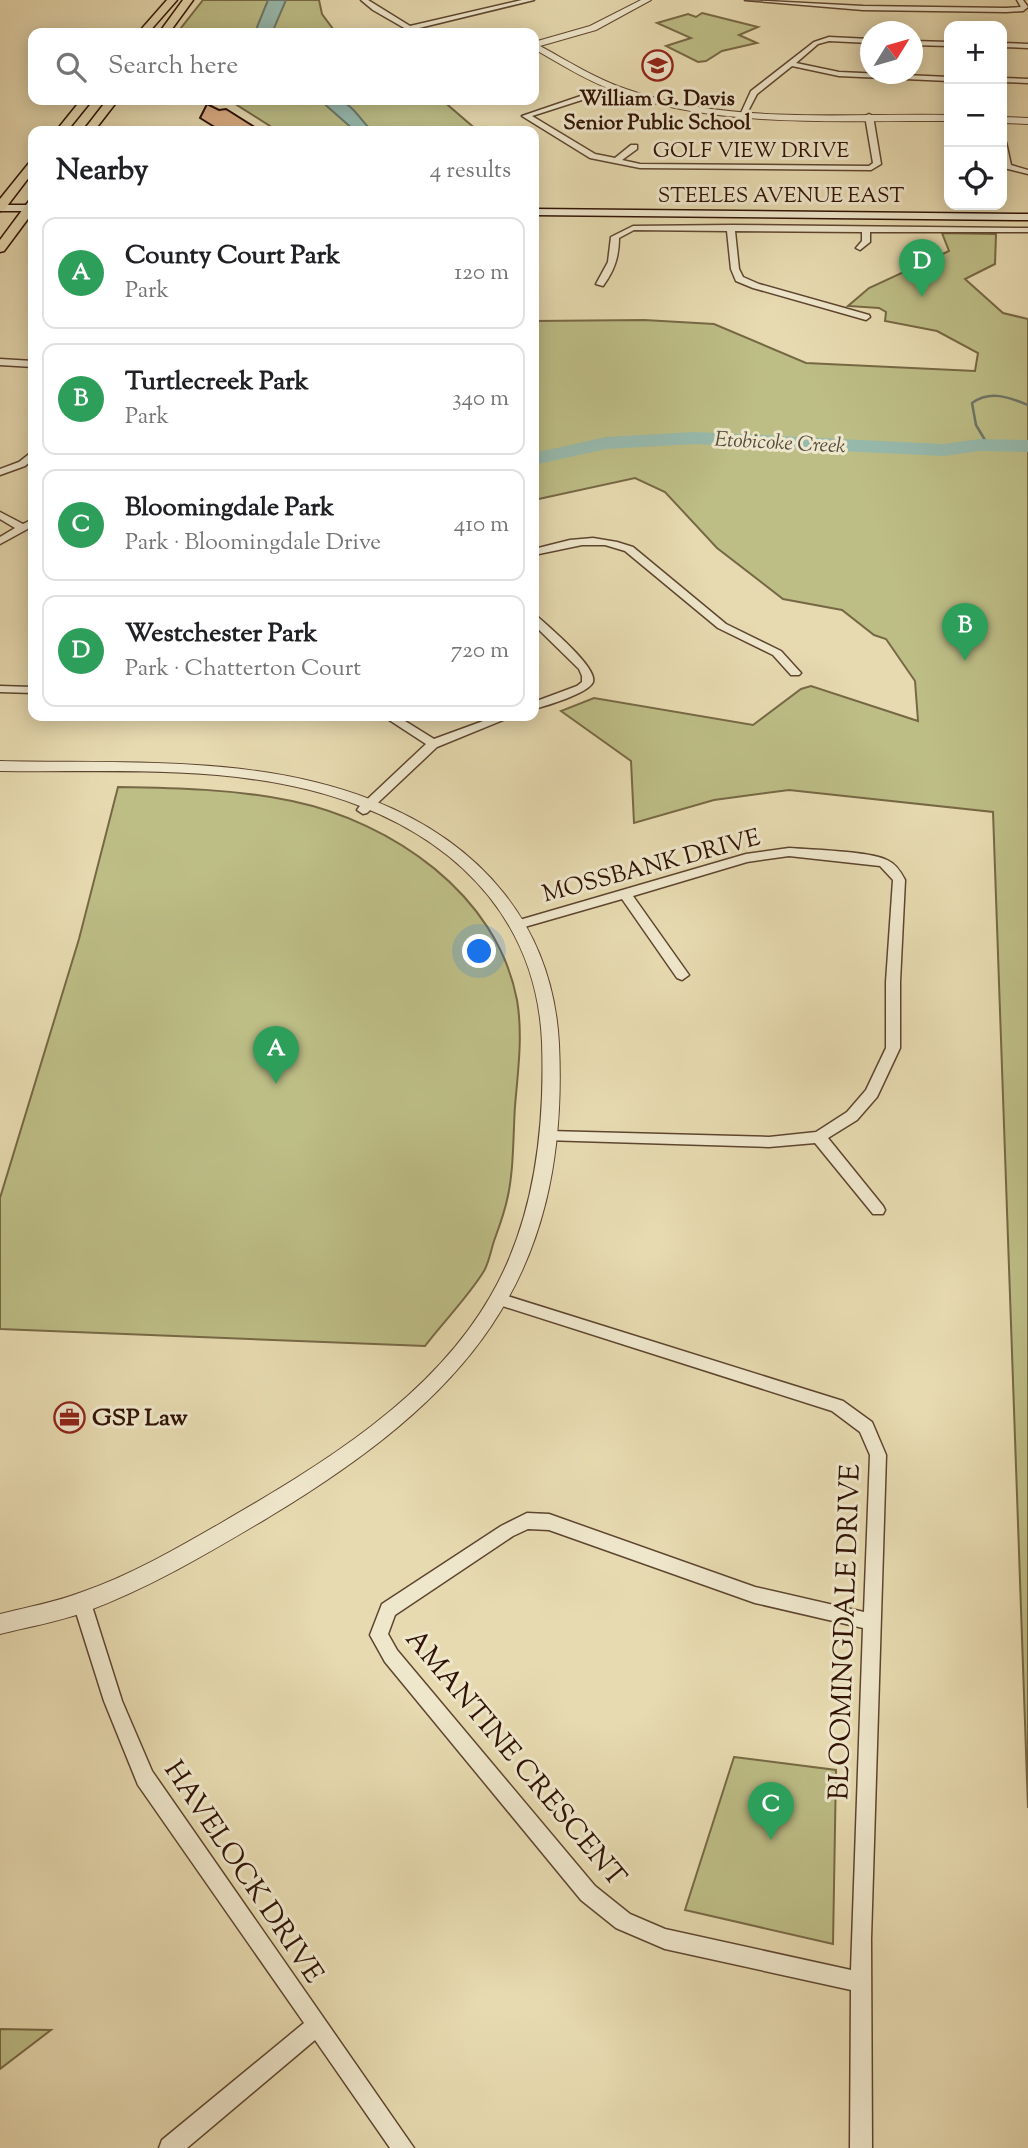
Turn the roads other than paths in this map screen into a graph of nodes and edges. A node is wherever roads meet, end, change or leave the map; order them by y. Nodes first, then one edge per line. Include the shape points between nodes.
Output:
1 (172, 0) edge
2 (188, 0) edge
3 (365, 0) edge
4 (531, 0) edge
5 (647, 0) edge
6 (750, 0) edge
7 (1020, 0) edge
8 (147, 28) edge
9 (167, 28) edge
10 (409, 28) joint
11 (860, 41) edge
12 (923, 43) edge
13 (539, 44) edge
14 (944, 44) edge
15 (1007, 45) edge
16 (1028, 46) edge
17 (539, 49) edge
18 (792, 64) junction
19 (944, 79) edge
20 (1007, 80) edge
21 (1028, 81) edge
22 (613, 87) junction
23 (82, 105) edge
24 (109, 105) edge
25 (743, 113) junction
26 (869, 116) junction
27 (944, 118) edge
28 (1007, 120) edge
29 (1028, 121) edge
30 (65, 126) edge
31 (92, 126) edge
32 (634, 147) dead end
33 (1003, 147) edge
34 (615, 162) junction
35 (28, 172) edge
36 (1028, 172) edge
37 (3, 193) edge
38 (28, 205) edge
39 (539, 205) edge
40 (0, 207) edge
41 (28, 207) edge
42 (1028, 207) edge
43 (539, 212) edge
44 (28, 213) edge
45 (1028, 216) edge
46 (731, 227) junction
47 (866, 228) junction
48 (1028, 230) edge
49 (0, 247) edge
50 (860, 248) dead end
51 (600, 284) dead end
52 (866, 317) dead end
53 (0, 362) edge
54 (28, 364) edge
55 (28, 459) edge
56 (0, 472) edge
57 (0, 515) edge
58 (28, 524) edge
59 (21, 527) junction
60 (0, 541) edge
61 (539, 551) edge
62 (539, 624) edge
63 (795, 673) dead end
64 (0, 689) edge
65 (28, 690) edge
66 (539, 704) edge
67 (397, 721) edge
68 (494, 721) edge
69 (433, 744) junction
70 (0, 766) edge
71 (366, 808) junction
72 (625, 894) junction
73 (521, 924) junction
74 (682, 975) dead end
75 (549, 1136) junction
76 (819, 1137) junction
77 (878, 1210) dead end
78 (498, 1299) junction
79 (82, 1603) junction
80 (872, 1622) junction
81 (0, 1624) edge
82 (861, 1982) junction
83 (316, 2026) junction
84 (170, 2148) edge
85 (403, 2148) edge
86 (861, 2148) edge

1 - 8 main road
2 - 9 main road
3 - 10 street
4 - 10 street
5 - 13 street via 593,28
6 - 7 street via 863,8 1006,10 1023,9
11 - 18 street via 824,40
12 - 14 street
15 - 16 street
17 - 22 street
18 - 19 street via 839,74
18 - 25 street via 754,93
20 - 21 street
22 - 25 street
22 - 34 street, GOLF VIEW DRIVE via 526,116 593,156
23 - 30 main road
24 - 31 main road
25 - 26 street
26 - 27 street
26 - 34 street, GOLF VIEW DRIVE via 877,164 871,168 695,168
28 - 29 street
32 - 34 street, GOLF VIEW DRIVE
33 - 36 street via 1007,166
35 - 37 main road
37 - 38 main road
37 - 40 main road
39 - 42 main road, STEELES AVENUE EAST
40 - 41 main road
43 - 45 main road, STEELES AVENUE EAST
44 - 49 main road
46 - 47 street
46 - 51 street via 625,231 615,237 615,260
46 - 52 street via 739,279
47 - 48 street
47 - 50 street via 866,242
53 - 54 street
55 - 56 street
57 - 59 street
58 - 59 street
59 - 60 street
61 - 63 street via 582,541 629,549 722,626 777,653
62 - 66 street via 588,677 581,688
64 - 65 street
67 - 69 street
68 - 69 street
69 - 71 street
70 - 71 street via 262,776 341,794
71 - 73 street via 414,827 445,847 491,886
72 - 73 street, MOSSBANK DRIVE
72 - 74 street
72 - 76 street, MOSSBANK DRIVE via 746,858 789,852 870,860 893,870 899,880 893,1048 872,1093 852,1116
73 - 75 street via 545,982 552,1026
75 - 76 street, MOSSBANK DRIVE via 756,1142
75 - 78 street via 531,1224
76 - 77 street
78 - 79 street via 454,1360 356,1450 165,1567
78 - 80 street, BLOOMINGDALE DRIVE via 837,1406 866,1427 878,1455
79 - 81 street
79 - 83 street, HAVELOCK DRIVE via 113,1701 145,1777
80 - 82 street, BLOOMINGDALE DRIVE
80 - 82 street, AMANTINE CRESCENT via 755,1595 549,1522 527,1521 388,1610 379,1635 391,1656 588,1893 623,1921 665,1939
82 - 86 street, BLOOMINGDALE DRIVE
83 - 84 street
83 - 85 street, HAVELOCK DRIVE

